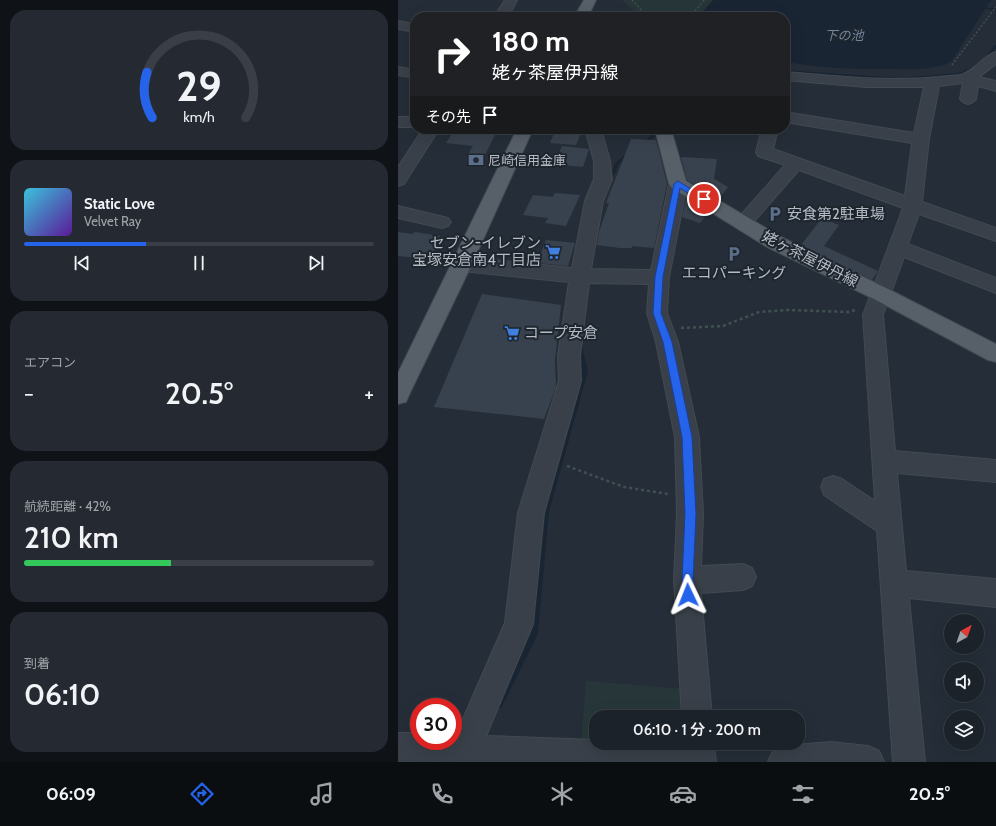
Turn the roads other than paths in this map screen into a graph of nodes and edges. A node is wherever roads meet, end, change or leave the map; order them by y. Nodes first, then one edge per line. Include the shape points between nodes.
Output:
1 (511, 0) edge
2 (590, 0) edge
3 (504, 12) edge
4 (584, 12) edge
5 (398, 25) edge
6 (410, 27) edge
7 (996, 56) edge
8 (398, 71) edge
9 (410, 73) edge
10 (790, 76) edge
11 (968, 79) junction
12 (932, 82) junction
13 (996, 86) edge
14 (968, 99) dead end
15 (790, 118) edge
16 (398, 122) edge
17 (410, 122) edge
18 (429, 134) edge
19 (523, 134) edge
20 (594, 134) edge
21 (664, 134) edge
22 (769, 134) edge
23 (921, 139) junction
24 (795, 164) junction
25 (398, 180) edge
26 (678, 184) junction
27 (913, 205) junction
28 (398, 212) edge
29 (442, 222) dead end
30 (743, 223) junction
31 (996, 235) edge
32 (898, 247) junction
33 (462, 264) junction
34 (580, 276) junction
35 (659, 277) junction
36 (996, 286) edge
37 (878, 302) junction
38 (996, 354) edge
39 (398, 395) edge
40 (884, 460) junction
41 (996, 471) edge
42 (833, 487) dead end
43 (889, 525) junction
44 (744, 577) dead end
45 (688, 580) junction
46 (894, 583) junction
47 (996, 593) edge
48 (697, 710) edge
49 (398, 748) edge
50 (465, 749) junction
51 (699, 750) edge
52 (566, 758) edge
53 (687, 762) edge
54 (700, 762) edge
55 (784, 762) edge
56 (868, 762) edge
57 (909, 762) edge

1 - 3 street
2 - 4 main road
5 - 6 street
7 - 11 street
8 - 9 street
10 - 12 street via 872,84
11 - 12 street
11 - 13 street
11 - 14 street
12 - 23 street
15 - 23 street
16 - 17 street
18 - 25 street
19 - 33 main road
20 - 34 street via 602,161 603,178 594,201
21 - 26 main road
22 - 24 street via 764,152
23 - 27 street
24 - 27 street
24 - 30 street
26 - 30 main road, 姥ヶ茶屋伊丹線
26 - 35 street
27 - 31 street
27 - 32 street
28 - 29 street
30 - 37 main road, 姥ヶ茶屋伊丹線
32 - 36 street
32 - 37 street
33 - 34 street
33 - 39 main road
34 - 35 street
34 - 50 street via 569,356 570,381 531,514 519,624
35 - 45 street via 657,313 668,342 687,437 690,497
37 - 38 main road, 姥ヶ茶屋伊丹線
37 - 40 street via 873,315
40 - 41 street
40 - 43 street
42 - 43 street
43 - 46 street
44 - 45 street
45 - 48 street
46 - 47 street
46 - 57 street
49 - 50 street
50 - 52 street
51 - 54 street
52 - 53 street via 681,758
55 - 56 street via 832,757

